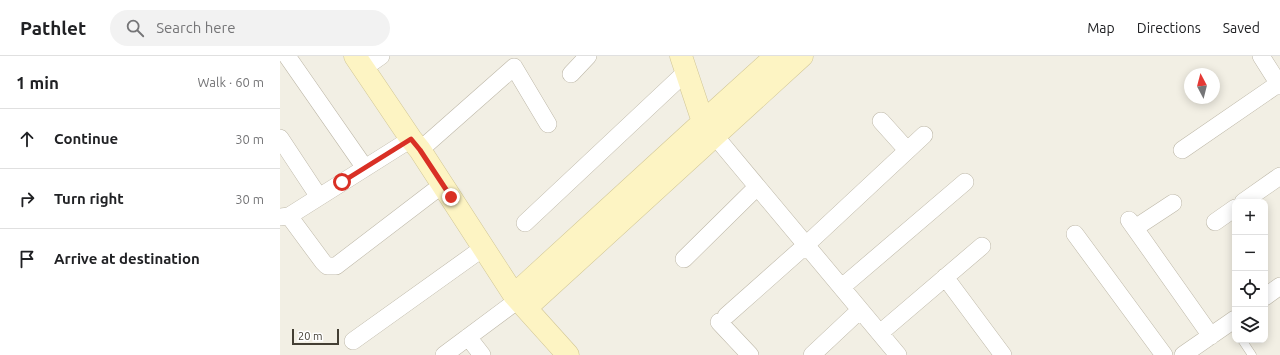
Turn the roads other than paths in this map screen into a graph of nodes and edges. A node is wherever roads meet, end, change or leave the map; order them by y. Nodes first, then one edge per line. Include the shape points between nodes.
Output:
1 (287, 56) edge
2 (588, 56) edge
3 (776, 56) edge
4 (802, 56) edge
5 (1262, 56) edge
6 (367, 60) edge
7 (510, 61) edge
8 (688, 61) edge
9 (571, 74) dead end
10 (1279, 85) edge
11 (881, 121) dead end
12 (715, 123) junction
13 (548, 124) dead end
14 (924, 134) dead end
15 (280, 138) edge
16 (415, 145) junction
17 (907, 150) junction
18 (1182, 150) dead end
19 (365, 168) junction
20 (1280, 176) edge
21 (965, 182) dead end
22 (442, 185) junction
23 (757, 187) junction
24 (319, 197) junction
25 (1247, 199) edge
26 (1173, 203) dead end
27 (1232, 210) edge
28 (284, 217) edge
29 (1215, 222) dead end
30 (525, 223) dead end
31 (1075, 234) dead end
32 (806, 245) junction
33 (982, 246) dead end
34 (483, 248) junction
35 (684, 258) dead end
36 (946, 277) junction
37 (1280, 286) edge
38 (842, 288) junction
39 (1268, 295) edge
40 (519, 301) junction
41 (860, 310) junction
42 (1232, 325) edge
43 (880, 333) junction
44 (1210, 336) junction
45 (468, 337) junction
46 (352, 342) dead end
47 (1244, 343) edge
48 (444, 355) edge
49 (482, 355) edge
50 (568, 355) edge
51 (750, 355) edge
52 (812, 355) edge
53 (898, 355) edge
54 (1003, 355) edge
55 (1164, 355) edge
56 (1183, 355) edge
57 (1252, 355) edge

1 - 19 street
2 - 9 street
3 - 12 street
4 - 12 street
5 - 10 street
6 - 16 street
7 - 13 street
7 - 16 street
8 - 12 street
8 - 30 street
10 - 18 street
11 - 17 street
12 - 23 street
12 - 40 street
14 - 17 street
15 - 24 street
16 - 19 street
16 - 22 street
17 - 32 street
19 - 24 street
20 - 25 street
21 - 38 street
22 - 28 street via 336,266 327,266
22 - 34 street
23 - 32 street
23 - 35 street
24 - 28 street
26 - 44 street via 1132,224
27 - 29 street
31 - 55 street
32 - 38 street
32 - 51 street via 723,319
33 - 36 street
34 - 40 street
34 - 46 street
36 - 43 street
36 - 54 street
37 - 39 street
38 - 41 street
40 - 45 street
40 - 50 street
41 - 43 street
41 - 52 street
42 - 44 street
43 - 53 street
44 - 56 street
45 - 48 street
45 - 49 street
47 - 57 lane

